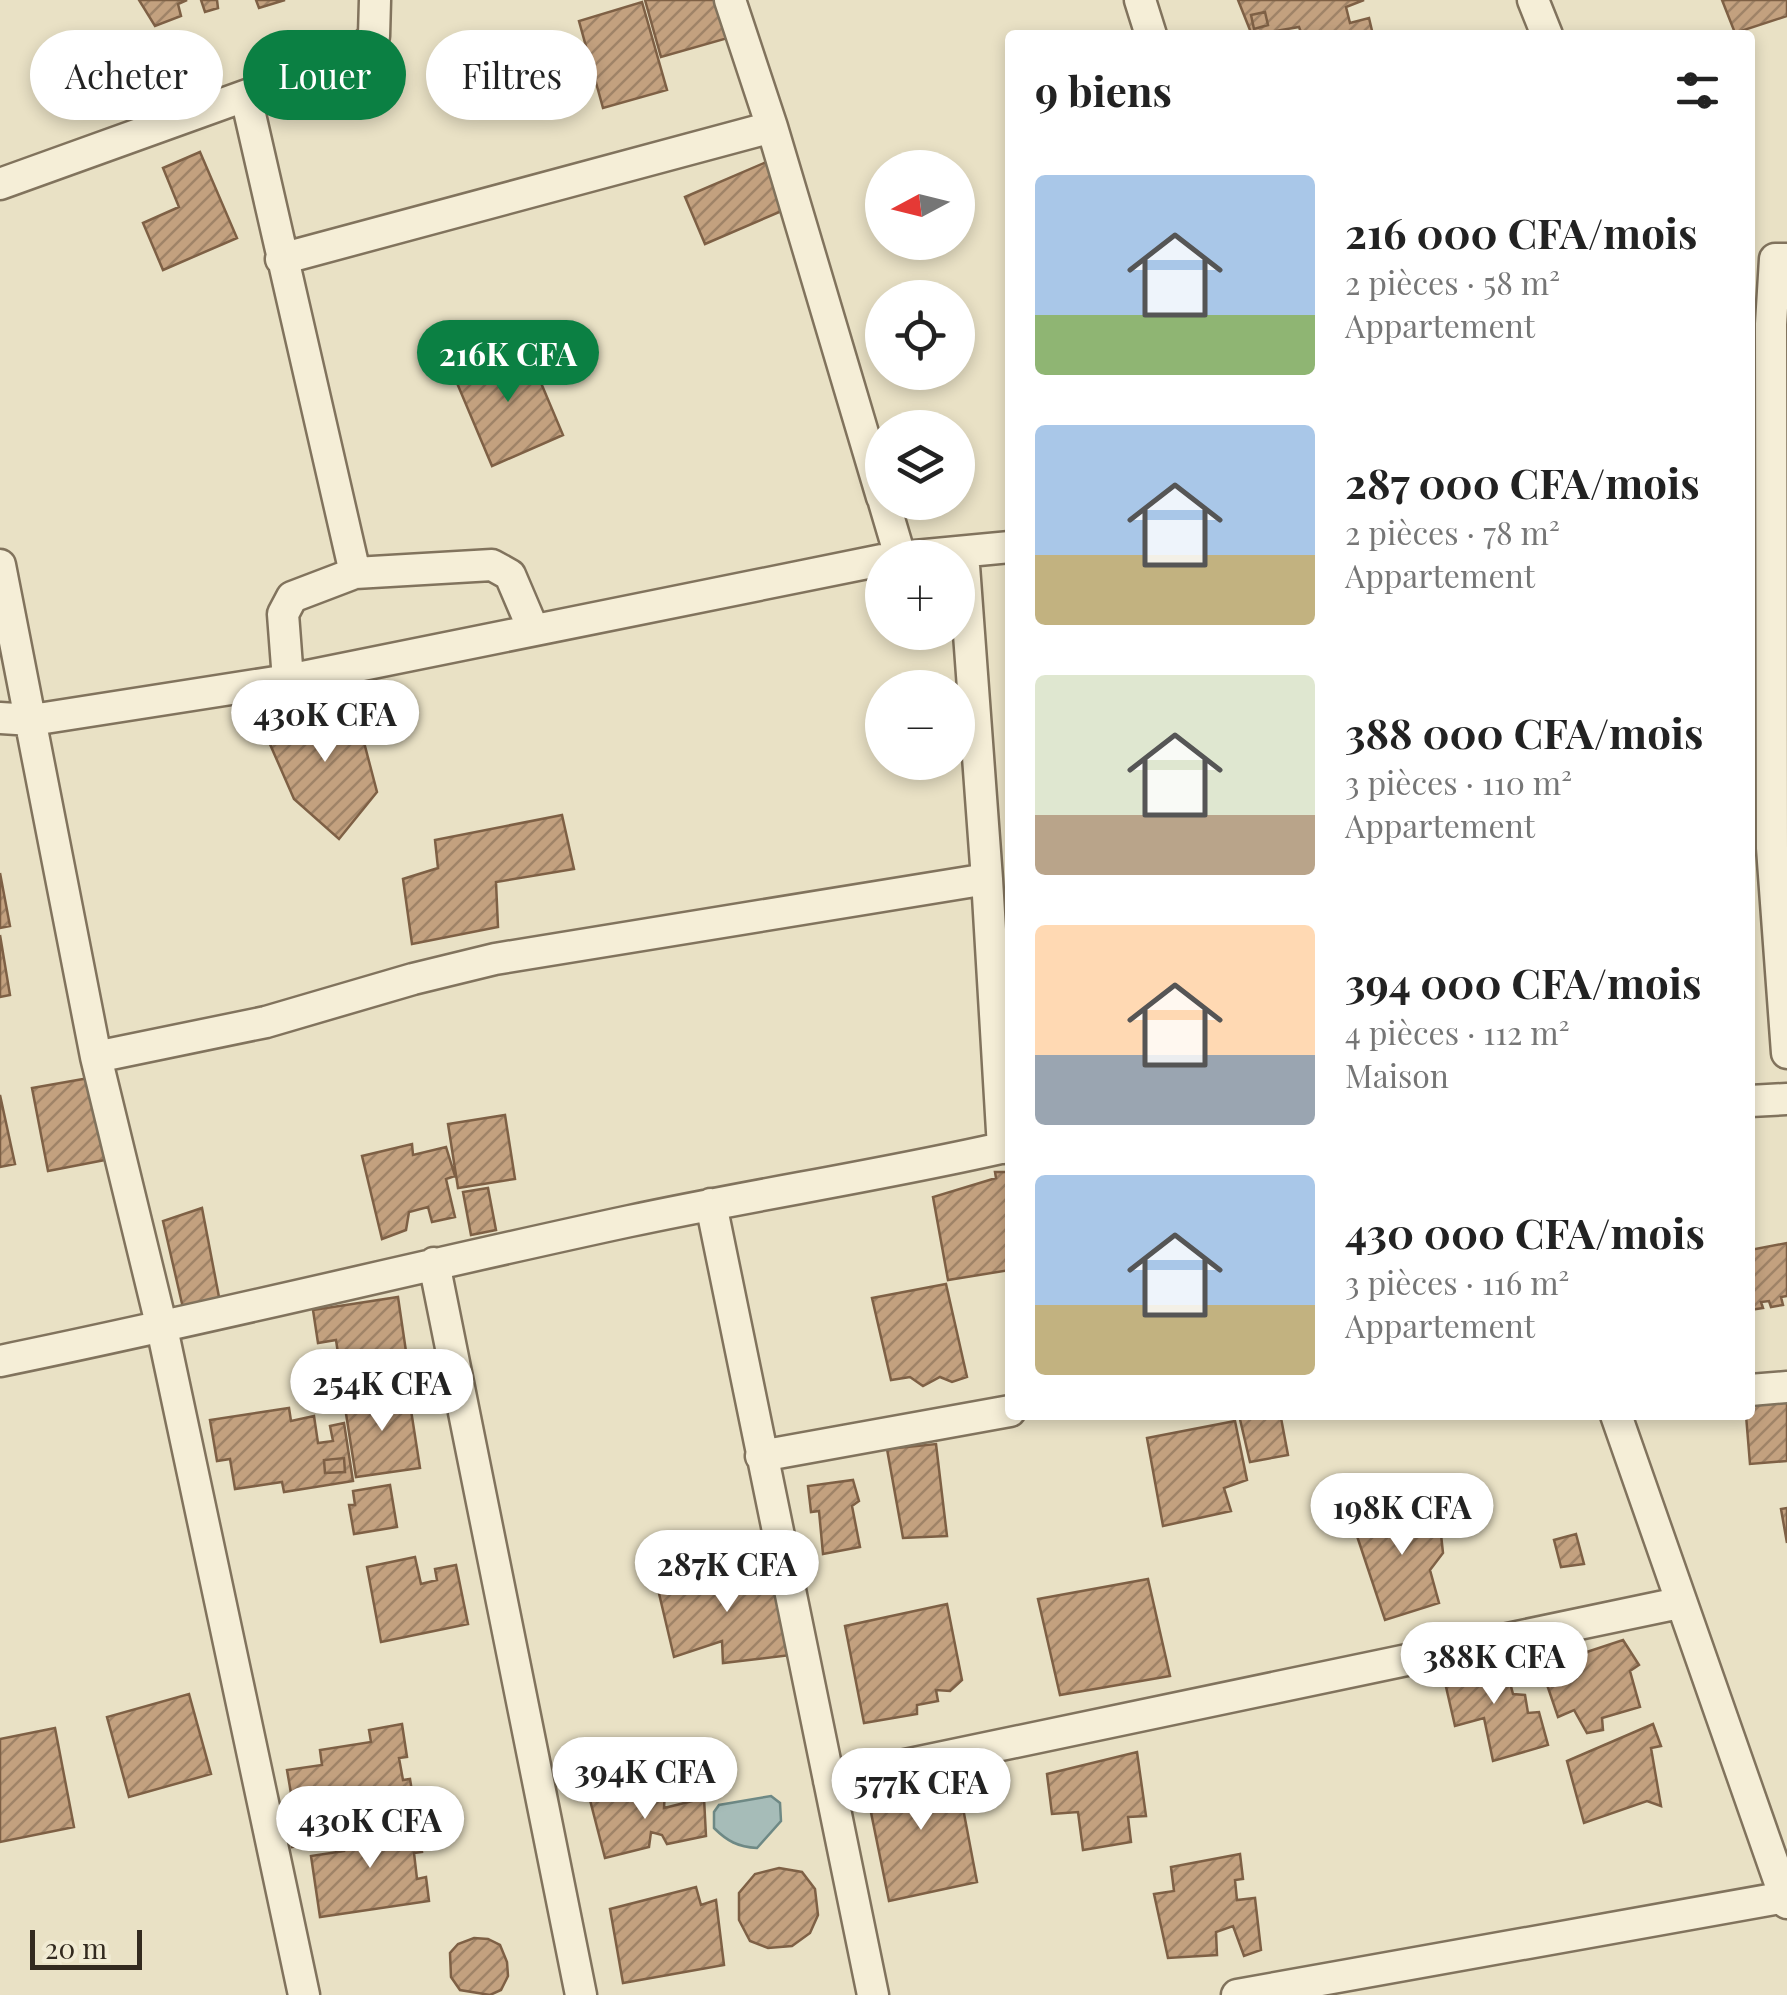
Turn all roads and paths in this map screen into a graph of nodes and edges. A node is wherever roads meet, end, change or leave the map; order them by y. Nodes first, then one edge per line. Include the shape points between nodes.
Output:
1 (375, 0) edge
2 (730, 0) edge
3 (1140, 0) edge
4 (1533, 0) edge
5 (374, 30) edge
6 (1149, 30) edge
7 (1545, 30) edge
8 (243, 98) edge
9 (251, 120) edge
10 (772, 128) junction
11 (0, 184) edge
12 (1770, 258) edge
13 (281, 259) junction
14 (865, 440) edge
15 (1770, 444) edge
16 (1005, 548) edge
17 (975, 551) edge
18 (865, 563) edge
19 (0, 565) edge
20 (356, 573) junction
21 (534, 629) junction
22 (970, 650) edge
23 (288, 680) junction
24 (0, 718) edge
25 (32, 720) junction
26 (1770, 847) edge
27 (988, 878) junction
28 (1787, 1054) edge
29 (96, 1056) junction
30 (1787, 1099) edge
31 (1755, 1101) edge
32 (1005, 1119) edge
33 (1005, 1147) edge
34 (711, 1204) junction
35 (434, 1264) junction
36 (162, 1328) junction
37 (0, 1361) edge
38 (1787, 1387) edge
39 (1755, 1390) edge
40 (1005, 1412) edge
41 (1618, 1420) edge
42 (761, 1456) junction
43 (1679, 1603) junction
44 (829, 1781) junction
45 (1777, 1846) edge
46 (1786, 1900) edge
47 (304, 1995) edge
48 (581, 1995) edge
49 (873, 1995) edge
50 (1236, 1995) edge

1 - 5 street
2 - 10 street
3 - 6 street
4 - 7 street
8 - 11 street
9 - 13 street
10 - 13 street
10 - 14 street
12 - 15 street
13 - 20 street
15 - 26 street
16 - 17 street
18 - 21 street
19 - 25 street
20 - 21 street via 492,565 510,575
20 - 23 street via 292,597 283,614
21 - 23 street
22 - 27 street
23 - 25 street
24 - 25 street
25 - 29 street
26 - 28 street
27 - 29 street via 495,959 266,1022
27 - 32 street
29 - 36 street
30 - 31 street
33 - 34 street
34 - 35 street
34 - 42 street
35 - 36 street
35 - 48 street
36 - 37 street
36 - 47 street
38 - 39 street
40 - 42 street
41 - 43 street
42 - 44 street
43 - 44 street
43 - 45 street
44 - 49 street
45 - 46 street
46 - 50 street

